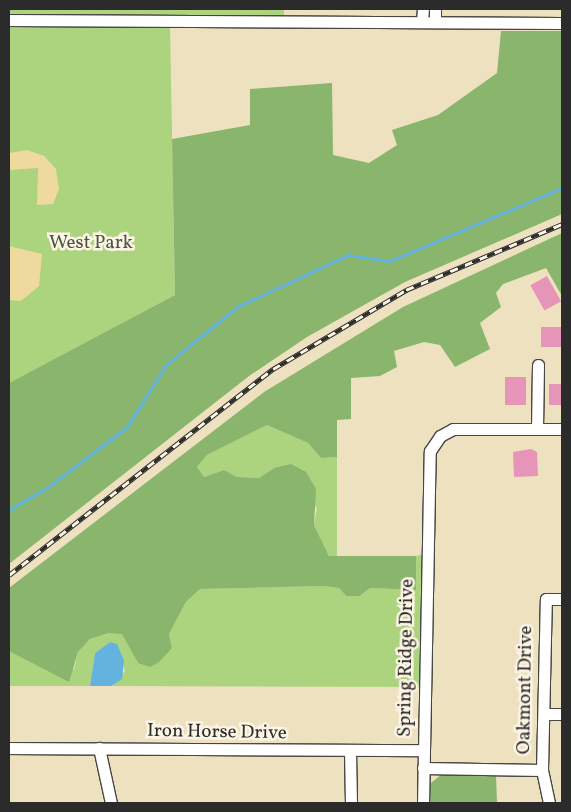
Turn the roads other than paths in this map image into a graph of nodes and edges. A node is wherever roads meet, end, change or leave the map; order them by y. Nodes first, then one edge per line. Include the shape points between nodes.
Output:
1 (422, 9) edge
2 (435, 9) edge
3 (9, 20) edge
4 (422, 22) junction
5 (435, 22) junction
6 (562, 23) edge
7 (538, 365) dead end
8 (537, 428) junction
9 (562, 429) edge
10 (562, 599) edge
11 (544, 714) junction
12 (562, 714) edge
13 (9, 748) edge
14 (99, 748) junction
15 (424, 750) junction
16 (350, 752) junction
17 (423, 768) junction
18 (542, 770) junction
19 (111, 803) edge
20 (352, 803) edge
21 (423, 803) edge
22 (549, 803) edge

1 - 4 street
2 - 5 street
3 - 4 street
4 - 5 street
5 - 6 street
7 - 8 street
8 - 9 street, Spring Ridge Drive
8 - 15 street, Spring Ridge Drive via 465,428 440,436 427,461
10 - 11 street, Oakmont Drive via 546,599
11 - 12 street
11 - 18 street, Oakmont Drive
13 - 14 street, Iron Horse Drive
14 - 16 street, Iron Horse Drive
14 - 19 street
15 - 16 street, Iron Horse Drive
15 - 17 street, Spring Ridge Drive
16 - 20 street
17 - 18 street, Oakmont Drive
17 - 21 street, Spring Ridge Drive
18 - 22 street

